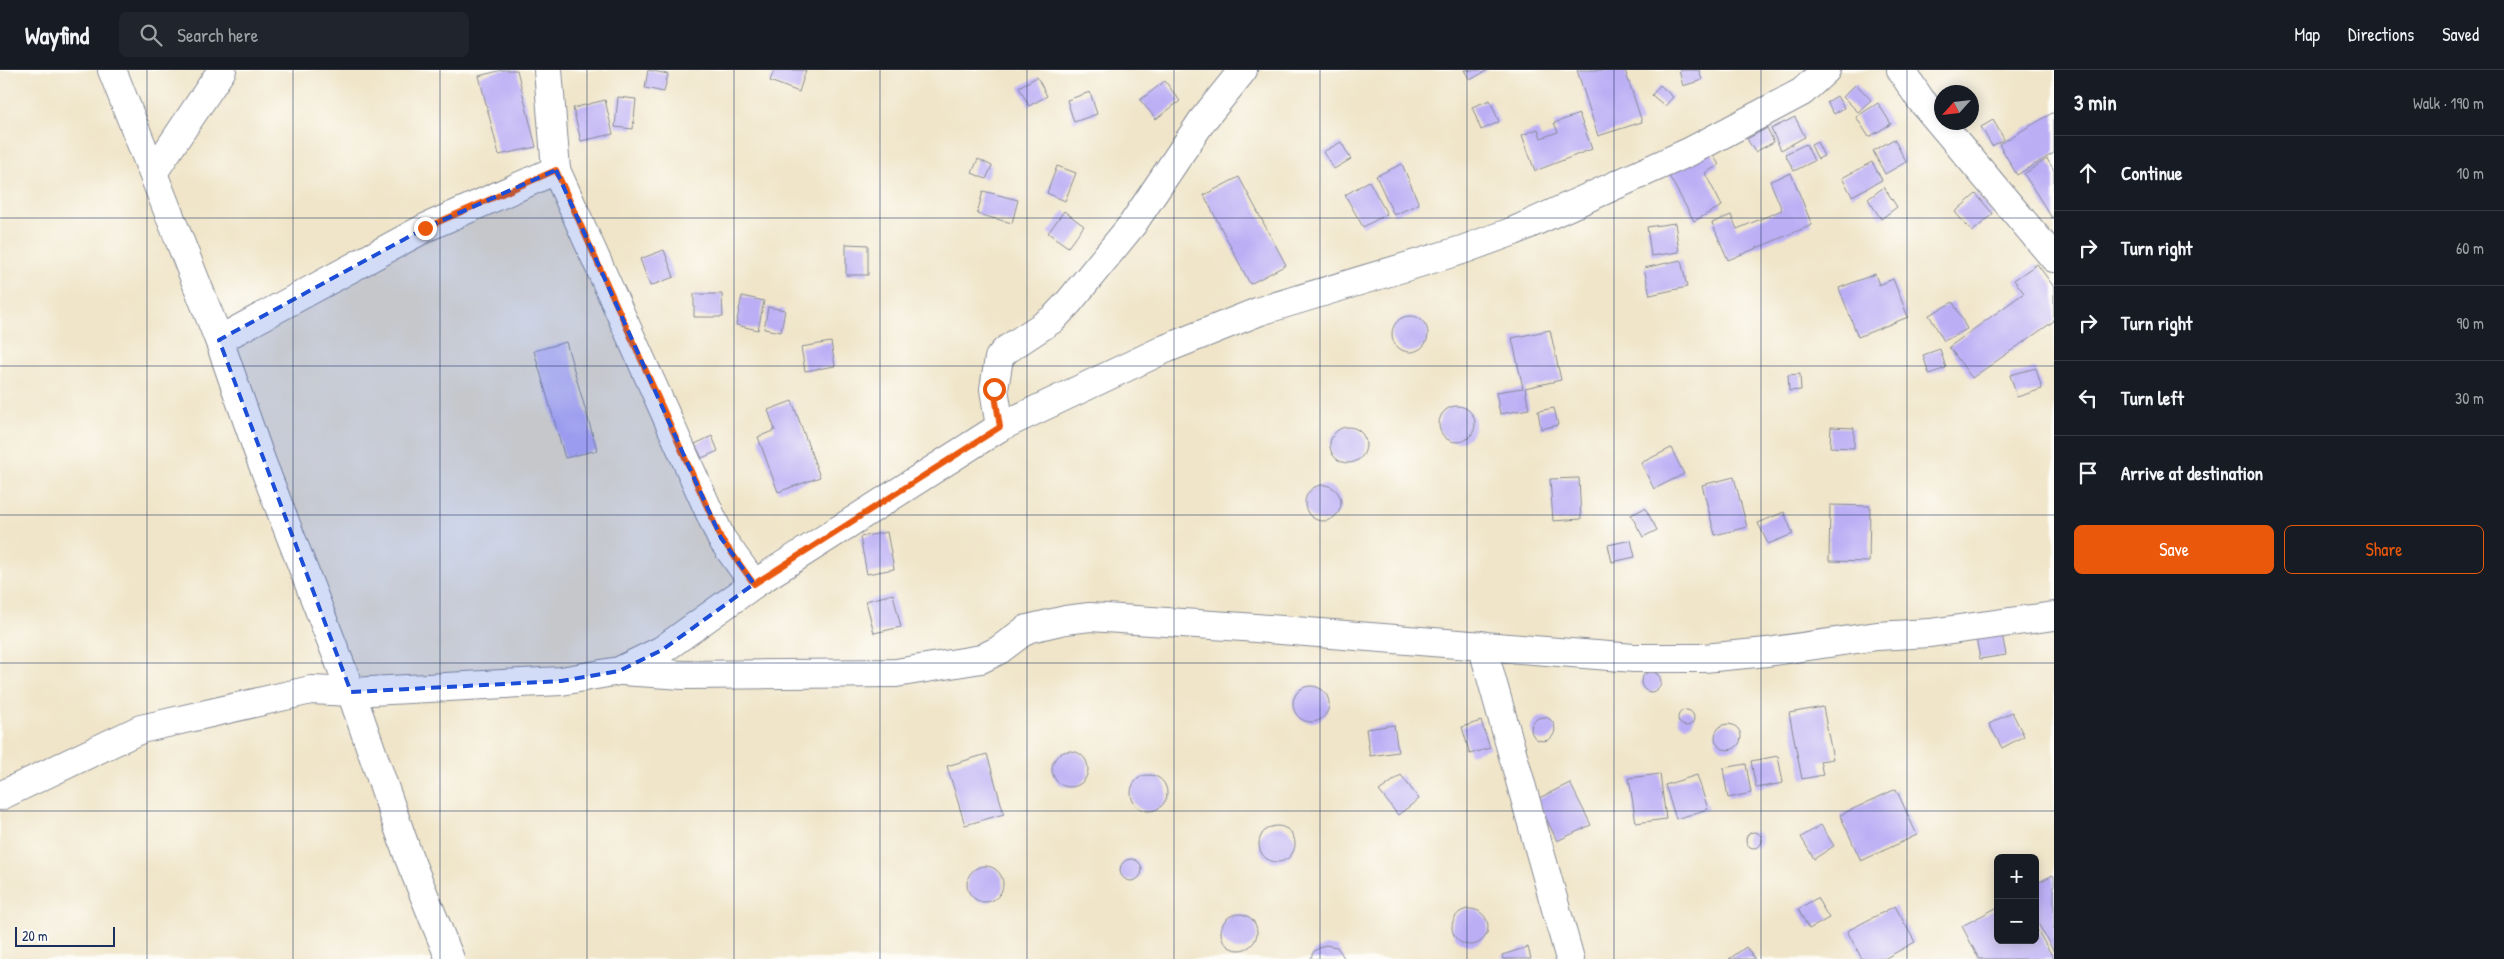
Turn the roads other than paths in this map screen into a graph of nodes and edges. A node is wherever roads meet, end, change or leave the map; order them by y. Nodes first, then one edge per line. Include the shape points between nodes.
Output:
1 (222, 70) edge
2 (548, 70) edge
3 (1243, 70) edge
4 (1826, 70) edge
5 (1901, 70) edge
6 (116, 72) edge
7 (556, 170) junction
8 (153, 173) junction
9 (2054, 258) edge
10 (218, 340) junction
11 (1000, 427) junction
12 (754, 584) junction
13 (2054, 616) edge
14 (1482, 645) junction
15 (619, 671) junction
16 (351, 692) junction
17 (0, 796) edge
18 (450, 959) edge
19 (1570, 959) edge

1 - 8 street
2 - 7 street
3 - 11 street via 1202,121 1132,225 1069,302 1053,319 999,358 994,389
4 - 11 street via 1802,92 1689,152 1514,231 1462,250 1260,311 1165,350
5 - 9 street via 1920,99
6 - 8 street
7 - 10 street via 425,228
7 - 12 street via 721,538
8 - 10 street
10 - 16 street
11 - 12 street
12 - 15 street via 662,650
13 - 14 street via 1977,628 1877,636 1704,658 1634,658
14 - 15 street via 1090,617 1027,629 982,659 896,674 683,675
14 - 19 street
15 - 16 street via 561,681
16 - 17 street via 311,690 141,729
16 - 18 street via 409,858

